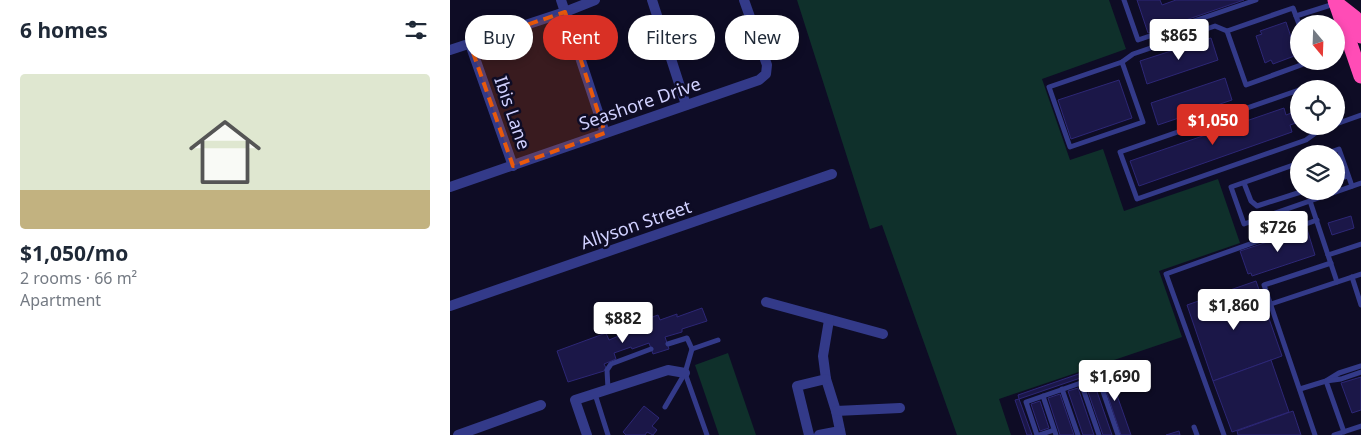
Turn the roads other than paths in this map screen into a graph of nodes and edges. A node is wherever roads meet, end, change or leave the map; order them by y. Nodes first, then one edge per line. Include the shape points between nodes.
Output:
1 (561, 0) edge
2 (595, 0) edge
3 (652, 0) edge
4 (744, 0) edge
5 (1124, 0) edge
6 (1256, 0) edge
7 (1290, 0) edge
8 (1336, 1) edge
9 (1293, 8) junction
10 (565, 12) junction
11 (1296, 15) edge
12 (1299, 15) edge
13 (533, 23) edge
14 (1227, 31) junction
15 (1361, 36) edge
16 (465, 46) edge
17 (450, 50) edge
18 (476, 60) edge
19 (1122, 62) junction
20 (1290, 69) edge
21 (1361, 76) edge
22 (1290, 92) edge
23 (686, 105) junction
24 (1361, 115) edge
25 (1345, 121) edge
26 (605, 133) junction
27 (1312, 135) edge
28 (513, 166) junction
29 (1290, 166) edge
30 (1345, 167) edge
31 (832, 174) dead end
32 (1348, 176) junction
33 (1345, 177) edge
34 (1244, 182) junction
35 (1361, 183) edge
36 (1352, 186) junction
37 (450, 187) edge
38 (1290, 195) edge
39 (1310, 201) junction
40 (1316, 220) junction
41 (1361, 244) edge
42 (1328, 255) junction
43 (1331, 263) junction
44 (1361, 274) edge
45 (1352, 277) junction
46 (1337, 282) junction
47 (1359, 296) edge
48 (766, 302) dead end
49 (1271, 304) junction
50 (1361, 305) edge
51 (450, 306) edge
52 (829, 320) junction
53 (883, 334) dead end
54 (718, 340) dead end
55 (668, 344) dead end
56 (692, 349) junction
57 (651, 350) dead end
58 (1361, 366) edge
59 (1361, 372) edge
60 (685, 373) junction
61 (826, 379) junction
62 (1326, 380) junction
63 (1081, 383) junction
64 (608, 389) junction
65 (1062, 389) junction
66 (1300, 389) junction
67 (594, 394) junction
68 (1043, 396) junction
69 (541, 405) dead end
70 (665, 407) dead end
71 (900, 408) dead end
72 (836, 411) junction
73 (1361, 426) edge
74 (1194, 427) dead end
75 (1055, 432) edge
76 (1344, 432) junction
77 (840, 433) edge
78 (458, 435) edge
79 (587, 435) edge
80 (608, 435) edge
81 (707, 435) edge
82 (810, 435) edge
83 (819, 435) edge
84 (1038, 435) edge
85 (1078, 435) edge
86 (1099, 435) edge
87 (1118, 435) edge
88 (1197, 435) edge
89 (1224, 435) edge
90 (1315, 435) edge
91 (1334, 435) edge

1 - 10 street
2 - 10 street
3 - 23 street
4 - 23 street, Seashore Drive via 767,65 766,74 759,80
5 - 6 lane via 1138,40
7 - 9 lane
8 - 12 lane
8 - 15 highway via 1355,18
8 - 21 highway
9 - 11 lane
9 - 14 lane
10 - 13 street
10 - 26 street
14 - 19 lane via 1215,26 1133,54
14 - 20 lane via 1246,85
16 - 17 street
18 - 28 street, Ibis Lane
19 - 19 lane via 1143,122 1070,148 1049,87
22 - 27 lane via 1120,152 1137,199 1306,140
23 - 26 street, Seashore Drive
24 - 25 lane
26 - 28 street, Seashore Drive
28 - 37 street, Seashore Drive
29 - 34 lane
30 - 32 lane
31 - 51 street, Allyson Street
32 - 33 lane
32 - 36 lane
34 - 38 lane via 1251,202 1257,206
34 - 39 lane via 1231,187 1244,224
35 - 36 lane
36 - 39 lane
39 - 40 lane
40 - 42 lane
40 - 89 lane via 1166,274
41 - 42 lane
42 - 43 lane
43 - 46 lane
43 - 49 lane via 1264,285
44 - 45 lane
45 - 46 lane
45 - 47 lane
46 - 49 lane
47 - 50 lane
48 - 52 street
49 - 66 lane
52 - 53 street
52 - 61 street via 823,356
54 - 56 lane
55 - 56 lane via 687,338
56 - 60 lane
57 - 64 lane via 611,364 607,370
58 - 62 lane
59 - 62 lane
60 - 64 street via 668,370
60 - 70 lane
60 - 81 lane
61 - 72 street
61 - 82 street via 797,386
62 - 66 lane
62 - 76 lane
63 - 65 lane
63 - 86 lane
63 - 87 lane via 1098,377
64 - 67 street
65 - 68 lane
65 - 85 lane
66 - 90 lane
67 - 79 street via 576,400
67 - 80 lane
68 - 75 lane
68 - 84 lane via 1026,402
69 - 78 street
71 - 72 street
72 - 77 street
73 - 76 lane
74 - 88 lane
75 - 84 lane
76 - 91 lane
77 - 83 street

